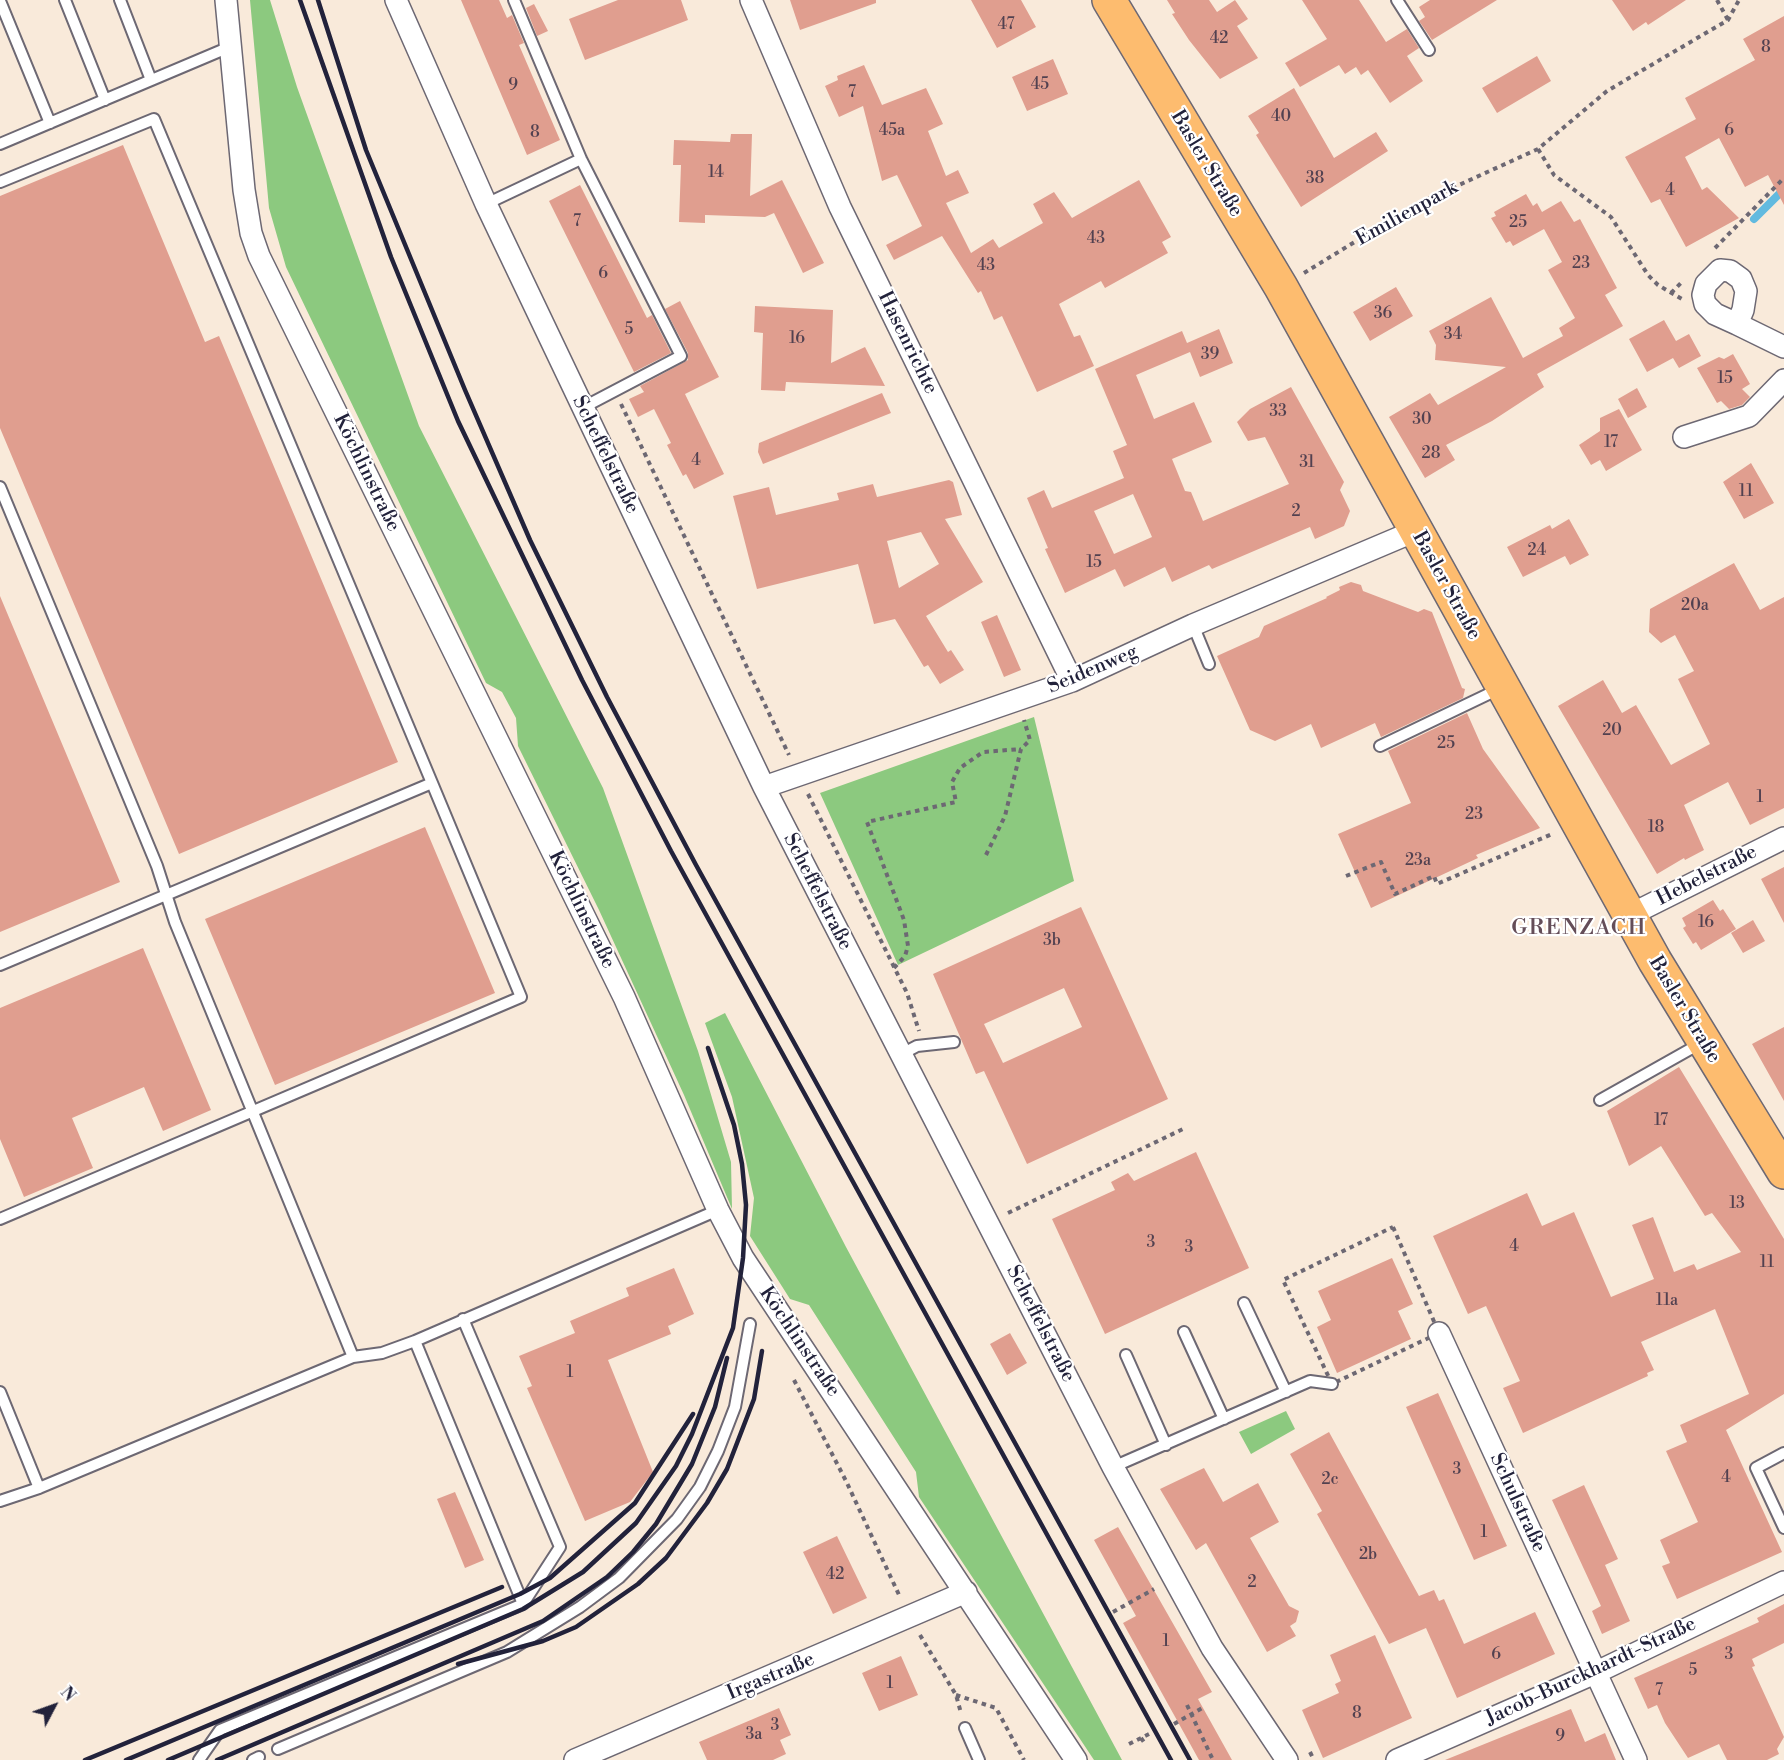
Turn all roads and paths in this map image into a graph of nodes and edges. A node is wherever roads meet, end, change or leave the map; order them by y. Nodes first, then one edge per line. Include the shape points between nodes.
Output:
1 (65, 0) edge
2 (120, 0) edge
3 (226, 0) edge
4 (396, 0) edge
5 (513, 0) edge
6 (751, 0) edge
7 (1109, 0) edge
8 (1397, 0) edge
9 (1717, 0) edge
10 (0, 1) edge
11 (1739, 1) edge
12 (1728, 20) junction
13 (232, 46) junction
14 (1429, 50) dead end
15 (151, 80) junction
16 (105, 100) junction
17 (50, 123) junction
18 (0, 144) edge
19 (1538, 149) junction
20 (581, 159) junction
21 (1784, 178) edge
22 (0, 182) edge
23 (486, 204) junction
24 (1713, 250) dead end
25 (1688, 276) dead end
26 (1281, 287) junction
27 (1671, 293) junction
28 (1715, 314) junction
29 (1737, 324) junction
30 (1784, 346) edge
31 (1784, 380) edge
32 (614, 392) junction
33 (581, 408) junction
34 (1684, 437) dead end
35 (0, 487) edge
36 (1415, 531) junction
37 (1193, 625) junction
38 (1209, 664) dead end
39 (1072, 681) junction
40 (1502, 688) junction
41 (1018, 700) junction
42 (1380, 746) dead end
43 (1021, 749) junction
44 (799, 776) junction
45 (432, 783) junction
46 (764, 787) junction
47 (1578, 822) junction
48 (1784, 838) edge
49 (986, 855) dead end
50 (1346, 876) dead end
51 (166, 895) junction
52 (1630, 915) junction
53 (0, 965) edge
54 (894, 968) junction
55 (954, 1042) dead end
56 (1703, 1042) junction
57 (908, 1051) junction
58 (1600, 1100) dead end
59 (253, 1112) junction
60 (1183, 1129) dead end
61 (1784, 1172) edge
62 (718, 1210) junction
63 (0, 1219) edge
64 (988, 1222) junction
65 (1244, 1303) dead end
66 (463, 1319) junction
67 (750, 1324) dead end
68 (1184, 1332) dead end
69 (1439, 1333) junction
70 (415, 1341) junction
71 (1126, 1355) dead end
72 (354, 1357) junction
73 (791, 1374) dead end
74 (1332, 1384) junction
75 (0, 1392) edge
76 (1286, 1392) junction
77 (1224, 1419) junction
78 (1166, 1444) junction
79 (1784, 1453) edge
80 (1113, 1467) junction
81 (39, 1488) junction
82 (0, 1501) edge
83 (1784, 1528) edge
84 (1784, 1582) edge
85 (1157, 1588) dead end
86 (966, 1592) junction
87 (523, 1604) junction
88 (1113, 1612) dead end
89 (910, 1618) junction
90 (1595, 1673) junction
91 (1188, 1705) dead end
92 (1203, 1707) dead end
93 (1191, 1714) junction
94 (1174, 1724) dead end
95 (965, 1728) dead end
96 (1149, 1734) dead end
97 (1141, 1738) junction
98 (1129, 1744) dead end
99 (1146, 1745) dead end
100 (278, 1749) dead end
101 (199, 1760) edge
102 (575, 1760) edge
103 (980, 1760) edge
104 (1024, 1760) edge
105 (1076, 1760) edge
106 (1213, 1760) edge
107 (1287, 1760) edge
108 (1397, 1760) edge
109 (1636, 1760) edge

1 - 16 lane
2 - 15 lane
3 - 13 street, Köchlinstraße
4 - 23 street, Scheffelstraße
5 - 20 lane
6 - 39 street, Hasenrichte via 840,207
7 - 26 main road, Basler Straße
8 - 14 lane
9 - 12 path
10 - 17 lane
11 - 12 path
12 - 19 path, Emilienpark via 1607,92
13 - 15 lane
13 - 62 street, Köchlinstraße via 244,190 259,256 624,997
15 - 16 lane
16 - 17 lane
17 - 18 lane
19 - 26 path, Emilienpark via 1415,205
19 - 27 path via 1554,175 1611,216 1648,275
20 - 23 lane
20 - 32 lane via 681,356
21 - 24 path
22 - 45 lane via 153,119
23 - 33 street, Scheffelstraße
25 - 27 path
26 - 36 main road, Basler Straße
27 - 28 path
28 - 29 street
28 - 29 street via 1705,304 1703,295 1720,270 1730,271 1741,279 1746,291
29 - 30 street
31 - 34 street via 1749,416
32 - 33 lane
32 - 44 path
33 - 46 street, Scheffelstraße
35 - 51 lane
36 - 37 street, Seidenweg
36 - 40 main road, Basler Straße
37 - 38 lane
37 - 39 street, Seidenweg
39 - 41 street, Seidenweg
40 - 42 lane
40 - 47 main road, Basler Straße
41 - 43 path via 1030,740
41 - 44 street, Seidenweg
43 - 49 path via 1005,816
43 - 54 path via 983,752 960,768 952,782 956,802 867,822 904,920 908,946
44 - 46 street, Seidenweg
44 - 54 path
45 - 51 lane
45 - 59 lane via 521,997
46 - 57 street, Scheffelstraße
47 - 50 path via 1437,884 1434,876 1395,894 1381,862
47 - 52 main road, Basler Straße
48 - 52 street, Hebelstraße
51 - 53 lane
51 - 59 lane
52 - 56 main road, Basler Straße
54 - 57 path via 917,1019
55 - 57 lane
56 - 58 lane
56 - 61 main road, Basler Straße
57 - 64 street, Scheffelstraße
59 - 63 lane
59 - 72 lane
60 - 64 path
62 - 66 lane
62 - 86 street, Köchlinstraße via 743,1258
64 - 80 street, Scheffelstraße
65 - 76 lane
66 - 70 lane
66 - 87 lane via 560,1547
67 - 100 lane via 735,1407 700,1487 677,1519 619,1578 580,1608 507,1652
68 - 77 lane
69 - 74 path
69 - 74 path via 1393,1227 1283,1280
69 - 90 street, Schulstraße
70 - 72 lane via 382,1353
70 - 87 lane
71 - 78 lane
72 - 81 lane
73 - 89 path
74 - 76 lane via 1310,1381
75 - 81 lane
76 - 77 lane
77 - 78 lane
78 - 80 lane
79 - 83 lane via 1756,1468
80 - 107 street, Scheffelstraße via 1212,1648
81 - 82 lane
84 - 90 street, Jacob-Burckhardt-Straße
85 - 88 path
86 - 89 street, Irgastraße
86 - 105 street, Köchlinstraße
87 - 101 lane via 220,1730
89 - 102 street, Irgastraße
89 - 104 path via 956,1695 996,1708
90 - 108 street, Jacob-Burckhardt-Straße
90 - 109 street, Schulstraße
91 - 93 path
92 - 93 path
93 - 94 path
93 - 106 path
95 - 103 lane
96 - 97 path
97 - 98 path
97 - 99 path

